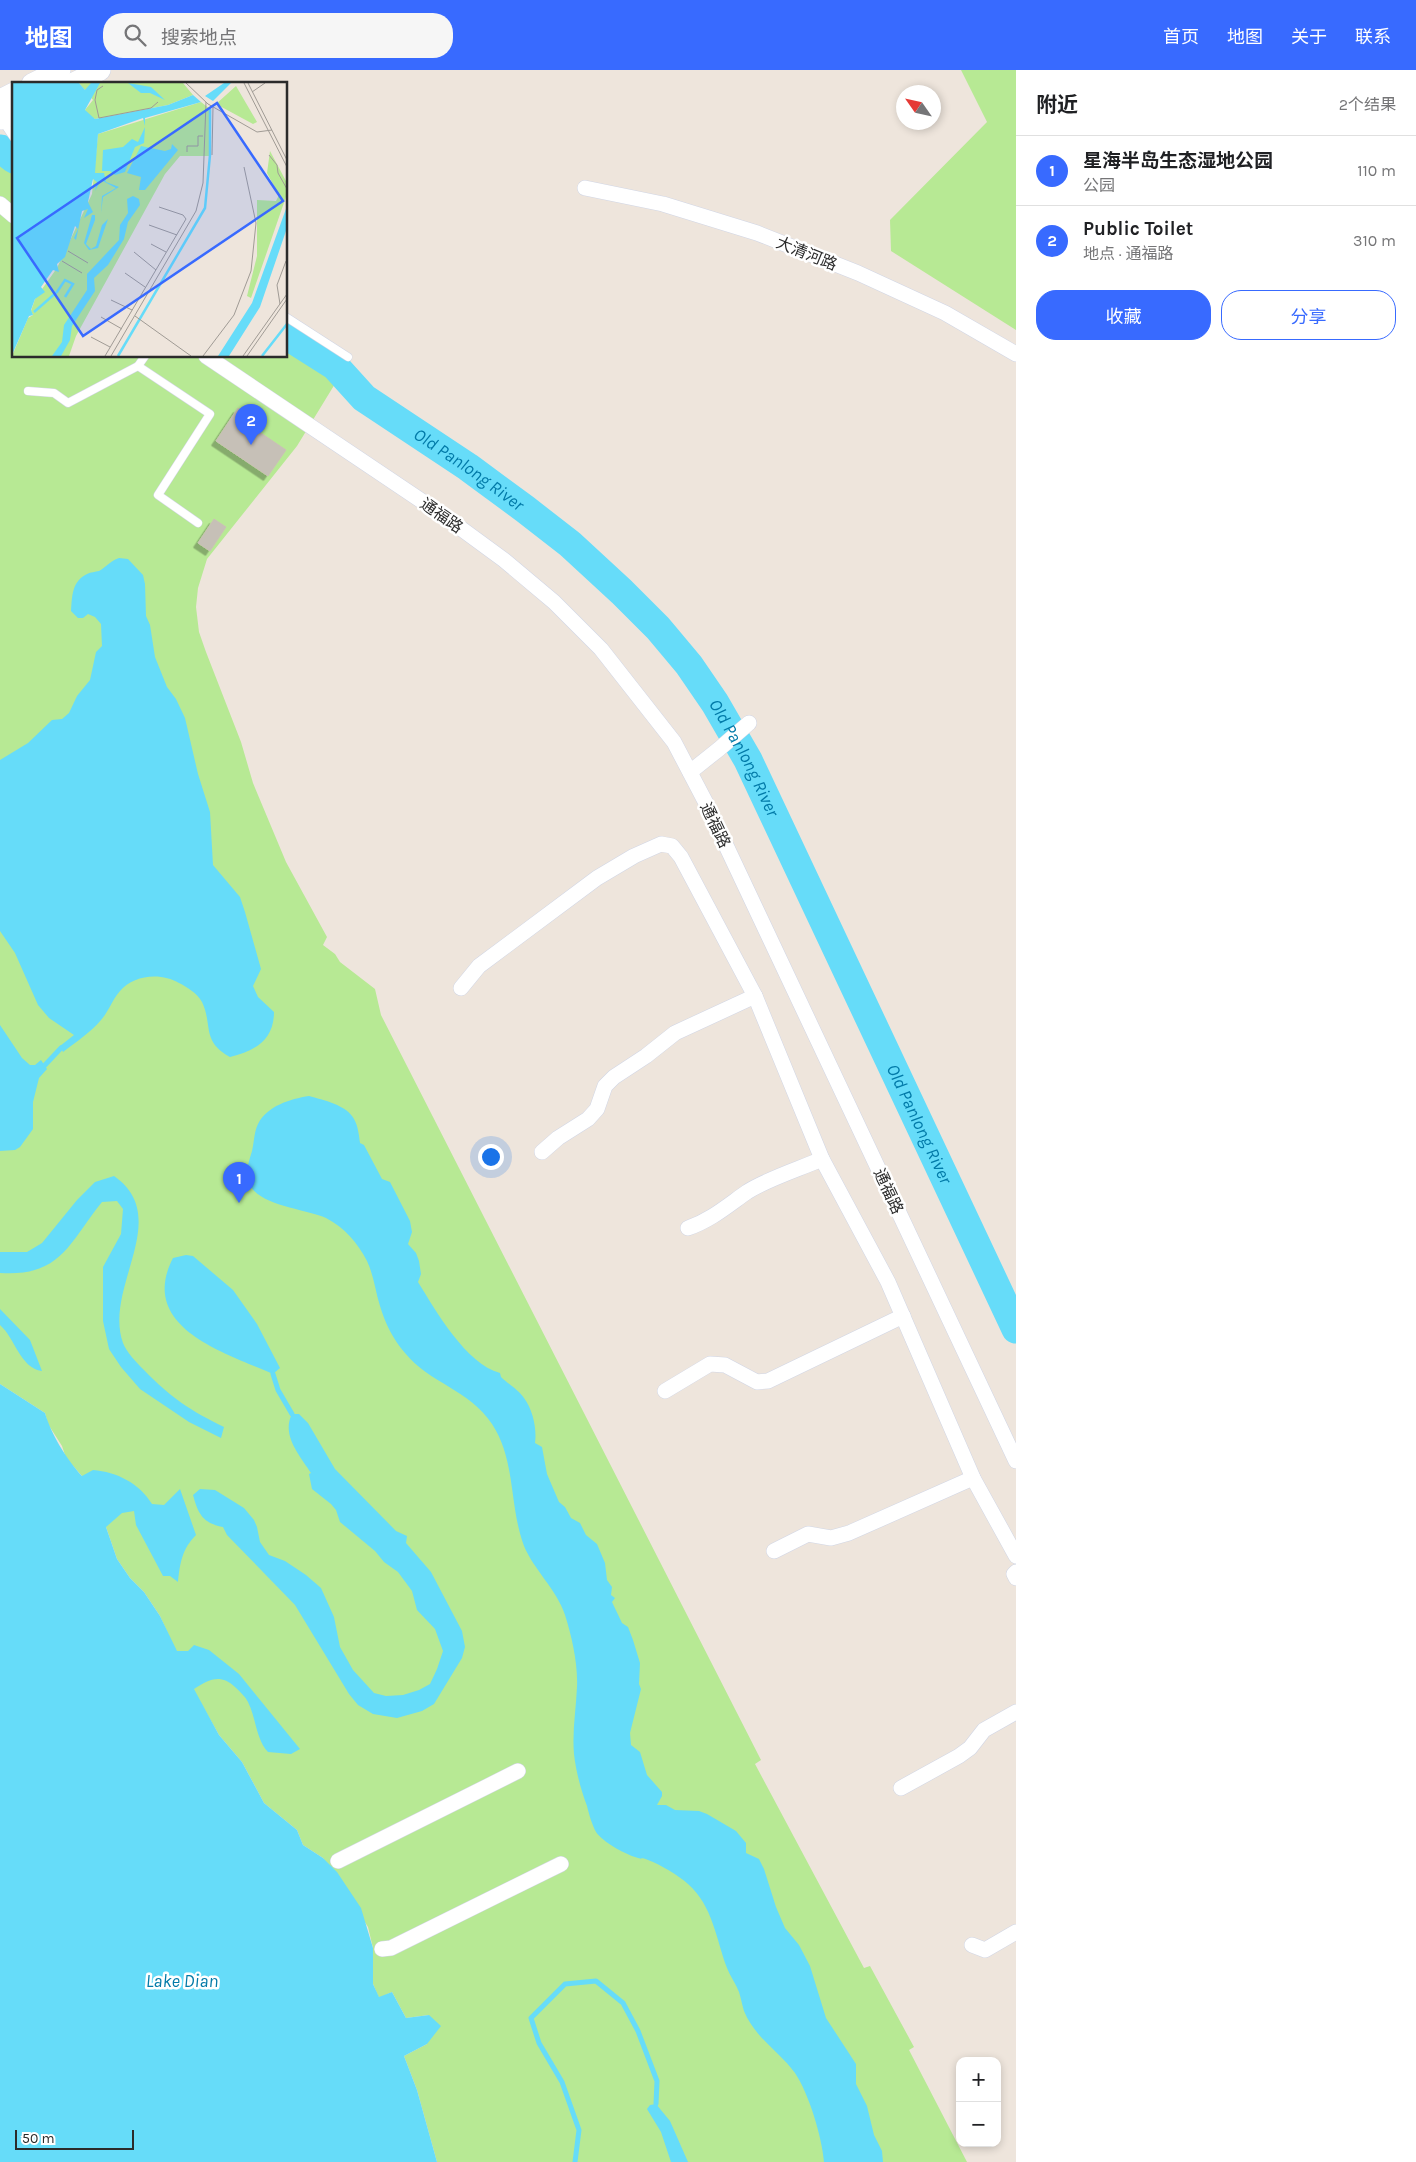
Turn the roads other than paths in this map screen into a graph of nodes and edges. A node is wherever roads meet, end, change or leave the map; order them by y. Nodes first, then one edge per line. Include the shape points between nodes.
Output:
1 (60, 70) edge
2 (100, 70) edge
3 (36, 82) edge
4 (76, 82) edge
5 (12, 97) edge
6 (4, 113) edge
7 (12, 133) edge
8 (585, 188) dead end
9 (0, 204) edge
10 (12, 214) edge
11 (288, 318) edge
12 (1016, 354) edge
13 (348, 357) dead end
14 (144, 358) edge
15 (209, 358) edge
16 (138, 366) junction
17 (28, 391) dead end
18 (198, 523) dead end
19 (749, 723) dead end
20 (690, 772) junction
21 (461, 988) dead end
22 (755, 996) junction
23 (542, 1152) dead end
24 (822, 1159) junction
25 (688, 1228) dead end
26 (904, 1316) junction
27 (666, 1391) dead end
28 (1016, 1461) edge
29 (973, 1478) junction
30 (774, 1551) dead end
31 (1016, 1556) edge
32 (1016, 1572) edge
33 (1016, 1578) edge
34 (1016, 1712) edge
35 (518, 1772) dead end
36 (901, 1788) dead end
37 (338, 1861) dead end
38 (562, 1864) dead end
39 (1016, 1932) edge
40 (972, 1945) dead end
41 (382, 1949) dead end

1 - 3 main road
2 - 4 main road
5 - 6 main road
6 - 7 lane
8 - 12 street, 大清河路 via 663,204 757,233 858,273 945,313
9 - 10 street
11 - 13 lane
14 - 16 lane
15 - 20 street, 通福路 via 444,516 554,602 601,649 637,693 674,742
16 - 17 lane via 68,404 54,393
16 - 18 lane via 210,414 158,495
19 - 20 street
20 - 28 street, 通福路
21 - 22 street via 479,966 597,878 660,844 672,846 681,857
22 - 23 street via 675,1033 614,1076 606,1086 597,1109 588,1119
22 - 24 street
24 - 25 street via 748,1192 723,1211
24 - 26 street
26 - 27 street via 768,1381 757,1382 725,1364 710,1364
26 - 29 street
29 - 30 street via 849,1533 832,1538 808,1534
29 - 31 street
32 - 33 street
34 - 36 street via 984,1730 959,1756
35 - 37 street
38 - 41 street via 391,1948
39 - 40 street via 985,1950

